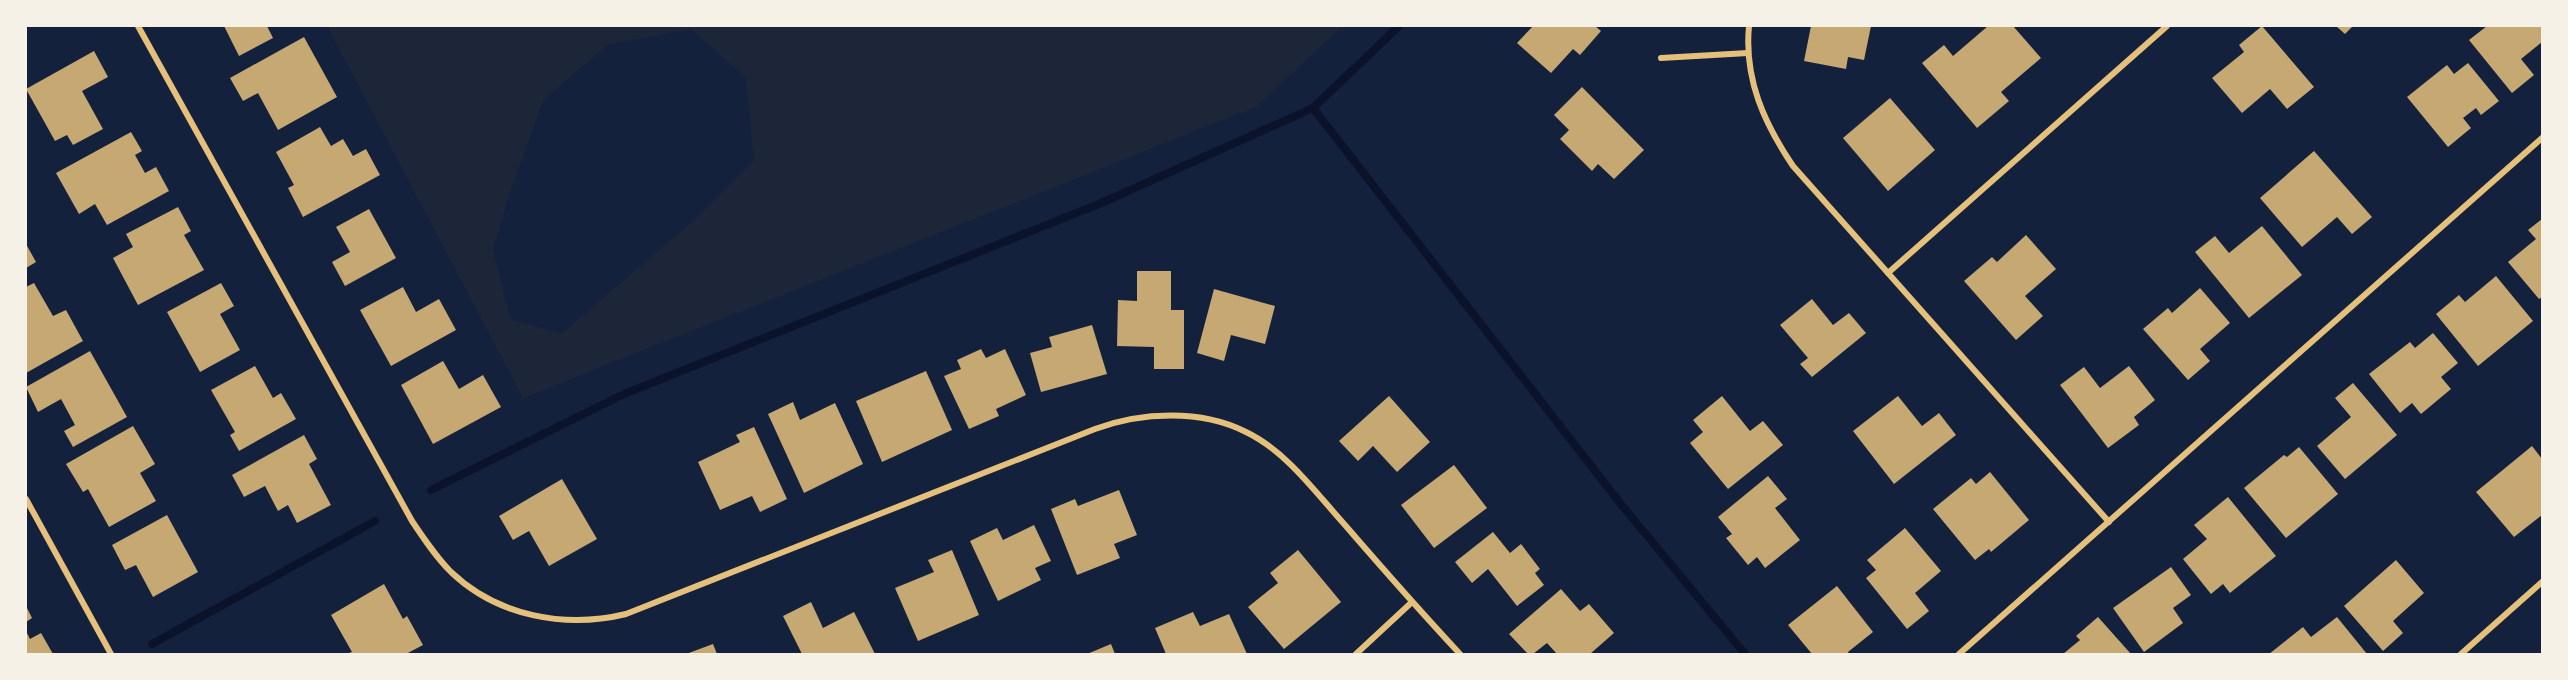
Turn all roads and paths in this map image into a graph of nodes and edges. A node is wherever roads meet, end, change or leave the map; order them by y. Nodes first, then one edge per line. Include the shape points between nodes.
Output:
1 (138, 26) edge
2 (1749, 26) edge
3 (2167, 26) edge
4 (1748, 53) junction
5 (1661, 58) dead end
6 (2542, 138) edge
7 (1888, 273) junction
8 (26, 499) edge
9 (2109, 522) junction
10 (2542, 582) edge
11 (1412, 602) junction
12 (111, 654) edge
13 (1356, 654) edge
14 (1460, 654) edge
15 (1959, 654) edge
16 (2461, 654) edge

1 - 11 street via 412,521 451,571 501,604 537,616 573,621 626,614 1095,429 1131,419 1168,416 1230,425 1271,448
2 - 4 street
3 - 7 street
4 - 5 street
4 - 7 street via 1758,103 1784,152
6 - 9 street
7 - 9 street
8 - 12 street
9 - 15 street
10 - 16 street
11 - 13 street
11 - 14 street

